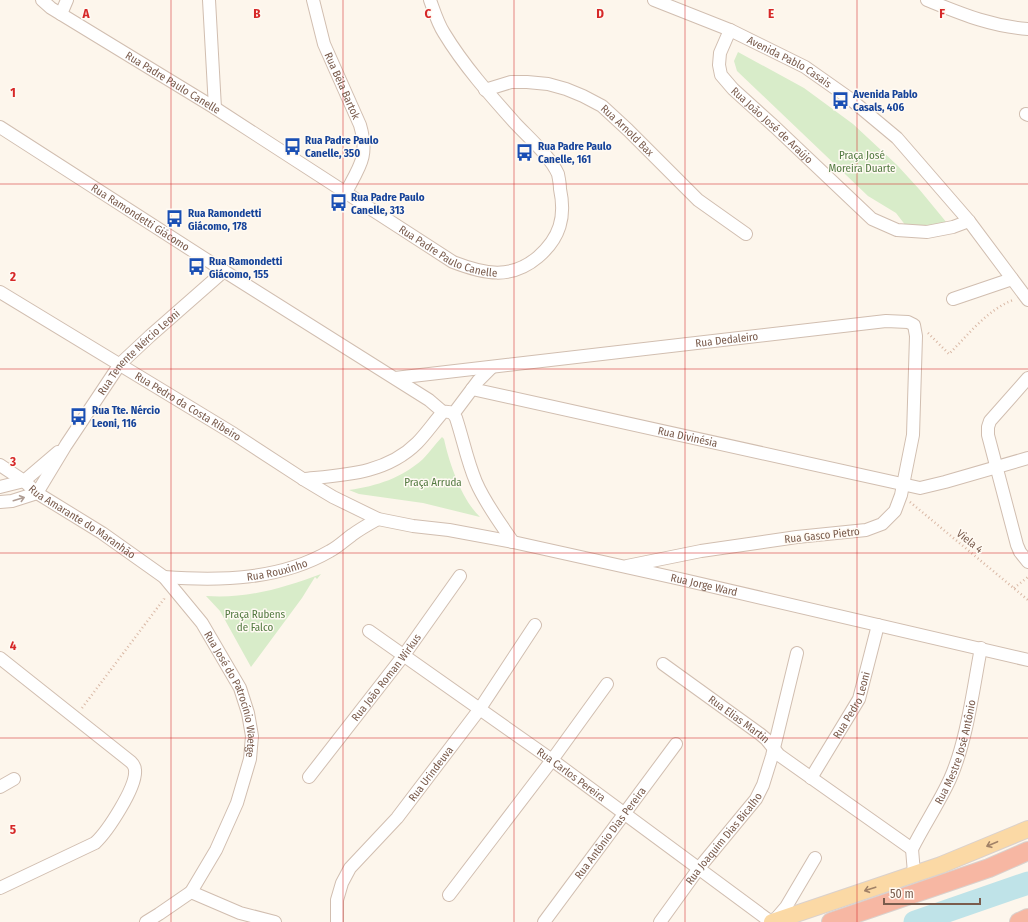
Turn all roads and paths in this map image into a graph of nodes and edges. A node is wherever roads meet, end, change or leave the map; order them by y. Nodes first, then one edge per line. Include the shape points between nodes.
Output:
1 (42, 0) edge
2 (68, 0) edge
3 (209, 0) edge
4 (313, 0) edge
5 (430, 0) edge
6 (654, 0) edge
7 (927, 0) edge
8 (61, 14) junction
9 (1028, 29) edge
10 (730, 30) junction
11 (485, 90) junction
12 (216, 108) junction
13 (0, 127) edge
14 (346, 192) junction
15 (970, 221) junction
16 (746, 234) dead end
17 (224, 271) junction
18 (1012, 279) junction
19 (0, 292) edge
20 (1026, 298) edge
21 (953, 299) dead end
22 (908, 322) junction
23 (120, 364) junction
24 (492, 367) junction
25 (395, 378) junction
26 (1028, 378) edge
27 (472, 389) junction
28 (448, 413) junction
29 (66, 445) junction
30 (1028, 458) edge
31 (0, 465) edge
32 (995, 467) junction
33 (303, 479) junction
34 (24, 481) junction
35 (0, 487) edge
36 (902, 490) junction
37 (37, 493) junction
38 (0, 502) edge
39 (378, 519) junction
40 (513, 542) junction
41 (1028, 562) edge
42 (621, 567) junction
43 (460, 576) dead end
44 (1028, 577) edge
45 (164, 578) junction
46 (1014, 588) junction
47 (1028, 600) edge
48 (535, 625) dead end
49 (878, 626) junction
50 (369, 631) dead end
51 (981, 648) junction
52 (797, 653) dead end
53 (404, 655) junction
54 (0, 658) edge
55 (1028, 660) edge
56 (663, 664) dead end
57 (607, 684) dead end
58 (479, 710) junction
59 (74, 718) junction
60 (676, 744) dead end
61 (773, 749) junction
62 (552, 760) junction
63 (309, 777) dead end
64 (811, 778) junction
65 (14, 779) dead end
66 (0, 787) edge
67 (624, 813) junction
68 (1028, 829) edge
69 (912, 849) junction
70 (1028, 851) edge
71 (815, 858) dead end
72 (699, 868) junction
73 (914, 874) junction
74 (0, 888) edge
75 (191, 892) junction
76 (449, 895) dead end
77 (239, 918) edge
78 (1028, 918) edge
79 (146, 922) edge
80 (275, 922) edge
81 (337, 922) edge
82 (544, 922) edge
83 (660, 922) edge
84 (772, 922) edge
85 (831, 922) edge
86 (1019, 922) edge

1 - 8 street, Rua Padre Paulo Canelle
2 - 8 street
3 - 12 street
4 - 14 street, Rua Béla Bartok via 324,44 362,135 364,148 361,165
5 - 11 street, Rua Padre Paulo Canelle via 443,32
6 - 10 street, Avenida Pablo Casais
7 - 9 street via 983,22
8 - 12 street, Rua Padre Paulo Canelle
10 - 15 street, Avenida Pablo Casais via 806,67 849,98 897,138
10 - 15 street, Rua João José de Araújo via 720,53 721,75 872,219 897,230 927,232 953,228
11 - 14 street, Rua Padre Paulo Canelle via 546,157 558,175 562,197 562,220 556,238 531,263 497,273 474,270 453,262
11 - 16 street, Rua Arnold Bax via 511,82 527,82 548,84 584,96 602,106 698,200
12 - 14 street, Rua Padre Paulo Canelle
13 - 17 street, Rua Ramondetti Giácomo
15 - 18 street, Avenida Pablo Casais
17 - 23 street, Rua Tenente Nércio Leoni
17 - 25 street, Rua Ramondetti Giácomo
18 - 20 street, Avenida Pablo Casais
18 - 21 street
19 - 23 street, Rua Pedro da Costa Ribeiro
20 - 22 path via 1000,306 949,354 920,324
22 - 24 street, Rua Dedaleiro via 886,321
22 - 36 street, Rua Gasco Pietro via 916,329 913,435
23 - 29 street, Rua Tenente Nércio Leoni
23 - 33 street, Rua Pedro da Costa Ribeiro
24 - 25 street, Rua Dedaleiro
24 - 27 street
25 - 28 street, Rua Ramondetti Giácomo
26 - 32 street via 990,421 988,435
27 - 28 street
27 - 36 street, Rua Divinésia
28 - 33 street via 418,443 389,463 364,472
28 - 40 street via 458,422 467,460 482,495
29 - 34 street, Rua Tenente Nércio Leoni
29 - 37 street, Rua Tenente Nércio Leoni
30 - 32 street, Rua Divinésia
31 - 34 street, Rua Amarante do Maranhão
32 - 36 street, Rua Divinésia via 928,487
32 - 41 street via 1017,545
33 - 39 street, Rua Pedro da Costa Ribeiro
34 - 35 street
34 - 37 street, Rua Amarante do Maranhão
36 - 42 street, Rua Gasco Pietro via 895,511 882,524 866,530 708,550
36 - 46 path, Viela 4
38 -> 37 street
37 - 45 street, Rua Amarante do Maranhão via 102,533
39 - 40 street, Rua Jorge Ward
39 - 45 street, Rua Rouxinho via 331,551 313,560 268,574 211,580
40 - 42 street, Rua Jorge Ward
42 - 49 street, Rua Jorge Ward
43 - 53 street, Rua João Roman Wirkus
44 - 46 path
45 - 59 path via 164,599
45 - 75 street, Rua José do Patrocínio Waetge via 202,623 229,668 242,694 252,736 250,760 237,803 216,850
46 - 47 path, Viela 4
48 - 58 street, Rua Urindeuva
49 - 51 street, Rua Jorge Ward
49 - 64 street, Rua Pedro Leoni via 859,699
50 - 53 street, Rua Carlos Pereira
51 - 55 street, Rua Jorge Ward
51 - 69 street, Rua Mestre José Antônio via 963,741 957,759 950,779
52 - 61 street, Rua Joaquim Dias Bicalho
53 - 58 street, Rua Carlos Pereira
53 - 63 street, Rua João Roman Wirkus
54 - 59 street
56 - 61 street, Rua Elias Martin via 760,734
57 - 62 street
58 - 62 street, Rua Carlos Pereira
58 - 81 street, Rua Urindeuva via 396,818 350,868 337,900
59 - 74 street via 131,762 135,770 134,780 103,836 95,843
60 - 67 street, Rua Antônio Dias Pereira
61 - 64 street, Rua Elias Martin
61 - 72 street, Rua Joaquim Dias Bicalho via 763,785 756,799
62 - 67 street, Rua Carlos Pereira
62 - 76 street
64 - 69 street
65 - 66 street
67 - 72 street, Rua Carlos Pereira
67 - 82 street, Rua Antônio Dias Pereira
68 -> 73 main road
69 - 73 street
70 - 85 highway via 989,868
71 - 84 street via 786,907
72 - 83 street, Rua Joaquim Dias Bicalho
72 - 84 street, Rua Carlos Pereira
73 -> 84 main road
75 - 77 street
75 - 79 street
77 - 80 street
78 - 86 highway

